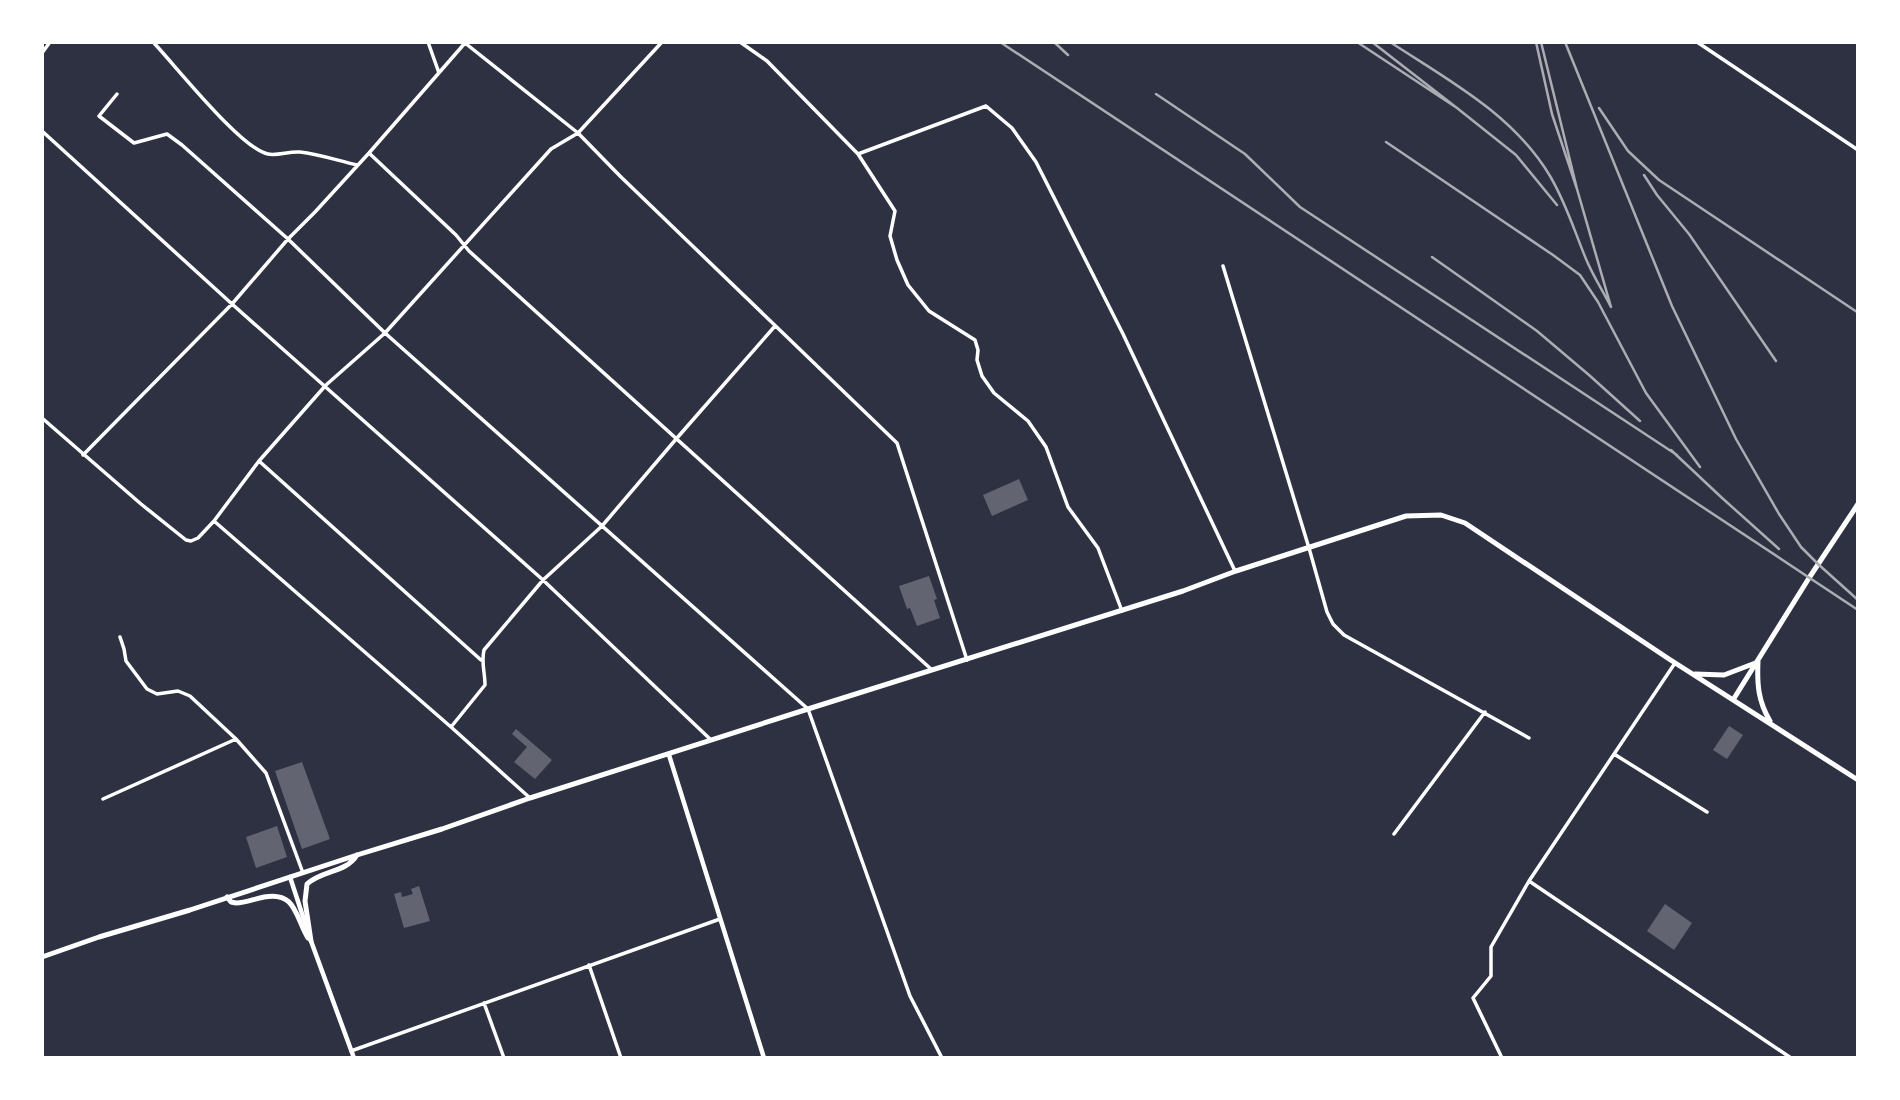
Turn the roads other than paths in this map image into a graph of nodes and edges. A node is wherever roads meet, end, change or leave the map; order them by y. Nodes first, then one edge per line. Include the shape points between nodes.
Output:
1 (50, 42) edge
2 (153, 42) edge
3 (428, 42) edge
4 (466, 42) edge
5 (662, 42) edge
6 (740, 42) edge
7 (1697, 42) edge
8 (42, 54) edge
9 (439, 73) junction
10 (117, 94) dead end
11 (42, 131) edge
12 (578, 133) junction
13 (1858, 150) edge
14 (369, 153) junction
15 (858, 154) junction
16 (357, 165) junction
17 (288, 239) junction
18 (463, 244) junction
19 (1223, 266) dead end
20 (232, 304) junction
21 (775, 326) junction
22 (385, 332) junction
23 (326, 385) junction
24 (42, 418) edge
25 (677, 438) junction
26 (83, 455) junction
27 (260, 461) junction
28 (1858, 504) edge
29 (214, 521) junction
30 (602, 526) junction
31 (1309, 548) junction
32 (1236, 572) junction
33 (543, 580) junction
34 (1122, 611) junction
35 (120, 636) dead end
36 (481, 660) junction
37 (967, 660) junction
38 (1758, 662) junction
39 (1675, 663) junction
40 (932, 671) junction
41 (1693, 674) junction
42 (1733, 700) junction
43 (808, 709) junction
44 (1485, 712) junction
45 (1771, 723) junction
46 (451, 727) junction
47 (1529, 738) dead end
48 (236, 739) junction
49 (711, 741) junction
50 (1614, 754) junction
51 (669, 755) junction
52 (1858, 780) edge
53 (530, 798) junction
54 (103, 799) dead end
55 (1707, 812) dead end
56 (1394, 834) dead end
57 (357, 855) junction
58 (303, 873) junction
59 (290, 877) junction
60 (1529, 881) junction
61 (227, 897) junction
62 (720, 919) junction
63 (311, 941) junction
64 (42, 957) edge
65 (589, 965) junction
66 (484, 1003) junction
67 (351, 1051) junction
68 (354, 1058) edge
69 (503, 1058) edge
70 (621, 1058) edge
71 (764, 1058) edge
72 (942, 1058) edge
73 (1502, 1058) edge
74 (1791, 1058) edge

1 - 8 street
2 - 16 street via 213,110 265,154 301,152
3 - 9 street
4 - 9 street
4 - 12 street
5 - 12 street
6 - 15 street via 767,61
7 - 13 street
9 - 14 street
10 - 17 street via 99,116 120,134 134,143 167,134
11 - 20 street
12 - 18 street via 551,149
12 - 21 street
14 - 16 street
14 - 18 street
15 - 32 street via 986,106 1012,128 1036,162 1123,334
15 - 34 street via 895,211 890,236 908,285 929,311 975,341 982,376 994,393 1028,421 1046,447 1068,508 1098,548
16 - 17 street
17 - 20 street
17 - 22 street
18 - 22 street
18 - 25 street
19 - 31 street
20 - 23 street
20 - 26 street
21 - 25 street
21 - 37 street via 897,443
22 - 23 street
22 - 30 street
23 - 27 street
23 - 33 street
24 - 26 street
25 - 30 street
25 - 40 street
26 - 29 street via 186,541 198,538
27 - 29 street
27 - 36 street
28 - 38 main road
29 - 46 street
30 - 33 street
30 - 43 street
31 - 32 main road
31 - 39 main road via 1406,516 1441,515 1465,523
31 - 44 street via 1333,625
32 - 34 main road
33 - 36 street via 484,650
33 - 49 street
34 - 37 main road
35 - 48 street via 126,661 147,689 190,696
36 - 46 street via 485,685
37 - 40 main road
38 - 41 main road via 1724,675
38 - 42 main road
38 - 45 main road via 1759,697
39 - 41 main road
39 - 50 street
40 - 43 main road
41 - 42 main road
42 - 45 main road
43 - 49 main road
43 - 72 street via 910,996
44 - 47 street
44 - 56 street
45 - 52 main road
46 - 53 street
48 - 54 street
48 - 58 street via 266,773
49 - 51 main road
50 - 55 street
50 - 60 street
51 - 53 main road
51 - 62 street
53 - 57 main road
57 - 58 main road
57 - 63 main road via 353,862 307,884
58 - 59 main road
59 - 61 main road
59 - 63 street
60 - 73 street via 1491,947 1491,976 1473,998
60 - 74 street
61 - 63 main road via 236,903 281,896 288,900
61 - 64 main road
62 - 65 street
62 - 71 street
63 - 67 street
65 - 66 street
65 - 70 street
66 - 67 street
66 - 69 street
67 - 68 street

